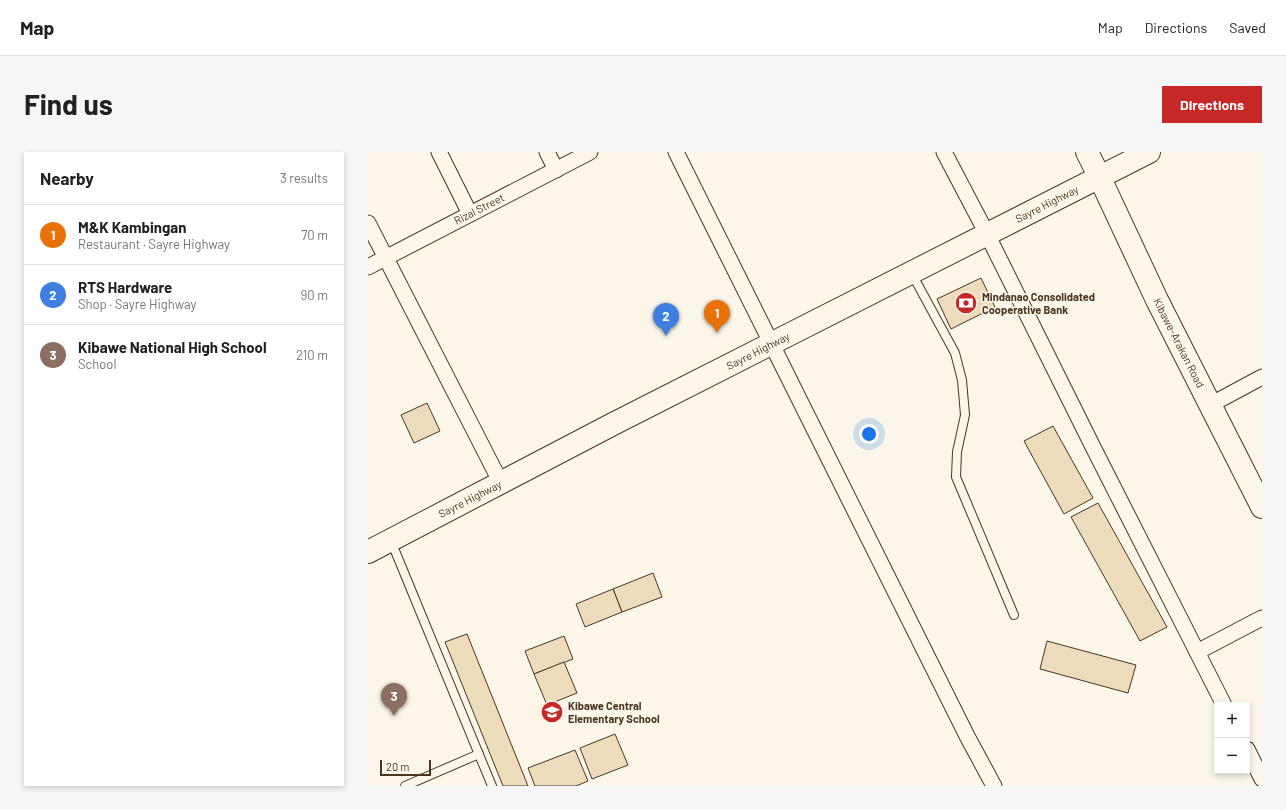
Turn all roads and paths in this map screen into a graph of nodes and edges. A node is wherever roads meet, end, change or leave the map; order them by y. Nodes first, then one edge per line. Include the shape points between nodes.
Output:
1 (439, 152) edge
2 (547, 152) edge
3 (590, 152) edge
4 (676, 152) edge
5 (944, 152) edge
6 (1087, 152) edge
7 (1149, 152) edge
8 (556, 170) junction
9 (1099, 176) junction
10 (470, 214) junction
11 (368, 223) edge
12 (987, 234) junction
13 (386, 258) junction
14 (368, 267) edge
15 (912, 273) junction
16 (772, 344) junction
17 (1262, 377) edge
18 (1210, 405) junction
19 (500, 482) junction
20 (1262, 507) edge
21 (390, 540) junction
22 (368, 552) edge
23 (1014, 615) dead end
24 (1262, 618) edge
25 (1197, 652) junction
26 (1222, 702) edge
27 (480, 754) junction
28 (1250, 756) edge
29 (1262, 779) edge
30 (405, 786) edge
31 (492, 786) edge
32 (994, 786) edge

1 - 10 street
2 - 8 street
3 - 8 street, Rizal Street
4 - 16 street
5 - 12 street
6 - 9 main road, Kibawe-Arakan Road
7 - 9 main road, Sayre Highway
8 - 10 street, Rizal Street
9 - 12 main road, Sayre Highway
9 - 18 main road, Kibawe-Arakan Road
10 - 13 street, Rizal Street
11 - 13 street
12 - 15 main road, Sayre Highway
12 - 25 street
13 - 14 street, Rizal Street
13 - 19 street
15 - 16 main road, Sayre Highway
15 - 23 lane via 955,353 962,380 965,415 957,452 956,477
16 - 19 main road, Sayre Highway
16 - 32 street
17 - 18 street
18 - 20 main road, Kibawe-Arakan Road
19 - 21 main road, Sayre Highway
21 - 22 main road, Sayre Highway
21 - 27 lane
24 - 25 street
25 - 26 street
27 - 30 lane
27 - 31 lane
28 - 29 street

